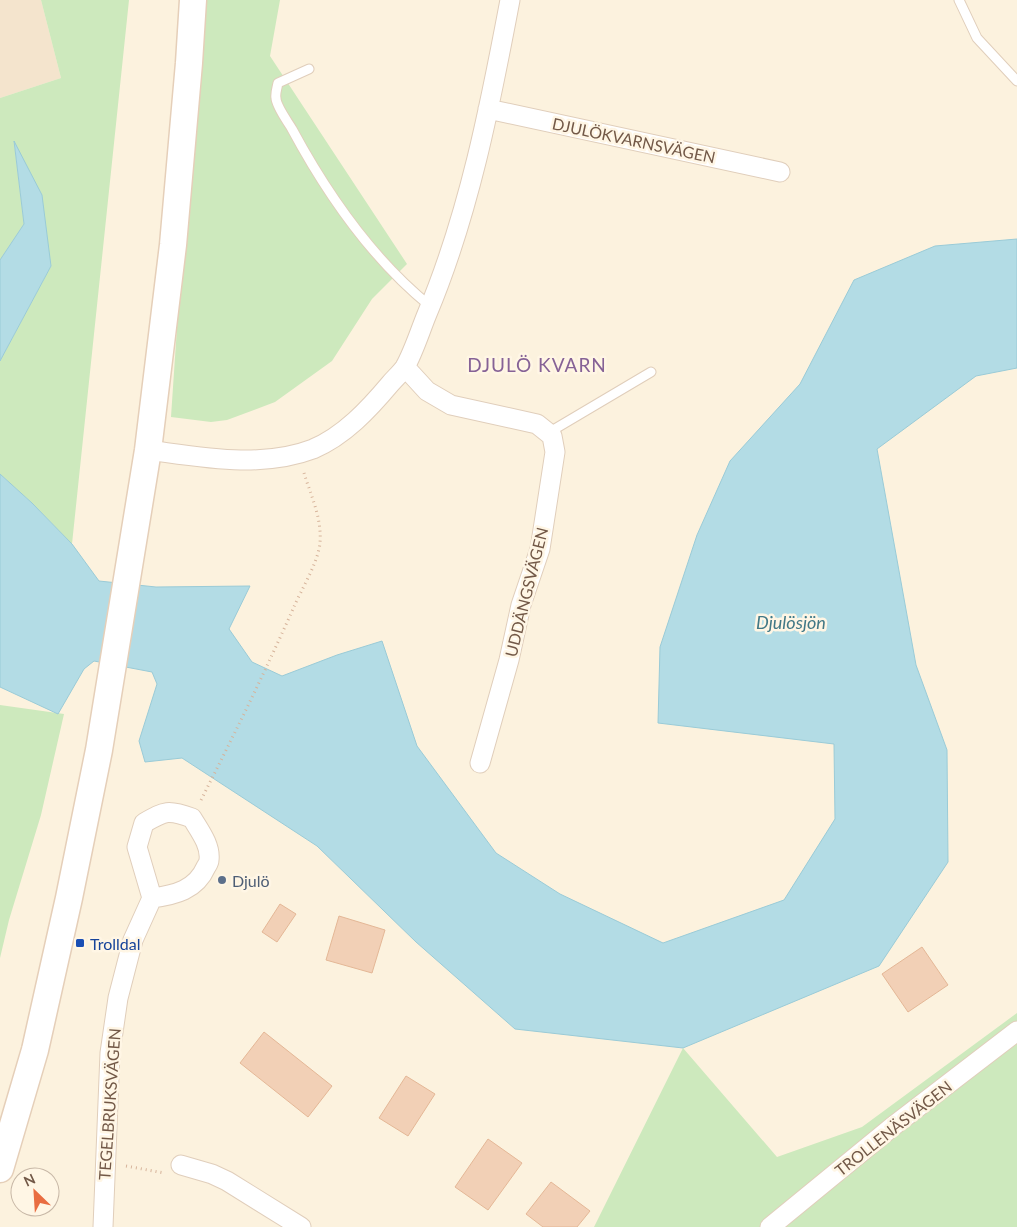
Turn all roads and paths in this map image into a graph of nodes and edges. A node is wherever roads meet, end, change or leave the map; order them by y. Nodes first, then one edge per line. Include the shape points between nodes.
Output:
1 (193, 0) edge
2 (510, 0) edge
3 (960, 0) edge
4 (309, 69) dead end
5 (1017, 80) edge
6 (488, 109) junction
7 (780, 172) dead end
8 (431, 306) junction
9 (405, 367) junction
10 (651, 372) dead end
11 (548, 432) junction
12 (148, 450) junction
13 (298, 453) junction
14 (480, 763) dead end
15 (192, 818) junction
16 (152, 898) junction
17 (1017, 1031) edge
18 (105, 1165) junction
19 (181, 1165) joint
20 (0, 1169) edge
21 (103, 1227) edge
22 (301, 1227) edge
23 (770, 1227) edge

1 - 12 main road via 173,245
2 - 6 street
3 - 5 lane via 977,38
4 - 8 lane via 278,83 275,99 335,200 405,286
6 - 7 street, DJULÖKVARNSVÄGEN
6 - 8 street via 469,192
8 - 9 street
9 - 11 street via 426,391 451,405 537,424
9 - 13 street via 370,408 332,440
10 - 11 lane
11 - 14 street, UDDÄNGSVÄGEN via 555,452 540,549 521,605
12 - 13 street via 250,459
12 - 20 main road via 99,750 69,898 35,1050
13 - 15 path via 317,514 320,545 260,683
15 - 16 street via 206,840 209,860 203,874 189,888 172,896
15 - 16 street via 163,812 144,823 137,847
16 - 18 street, TEGELBRUKSVÄGEN via 133,940 118,998 110,1052
17 - 23 street, TROLLENÄSVÄGEN
18 - 19 path via 178,1176
18 - 21 street, TEGELBRUKSVÄGEN
19 - 22 street via 227,1181

